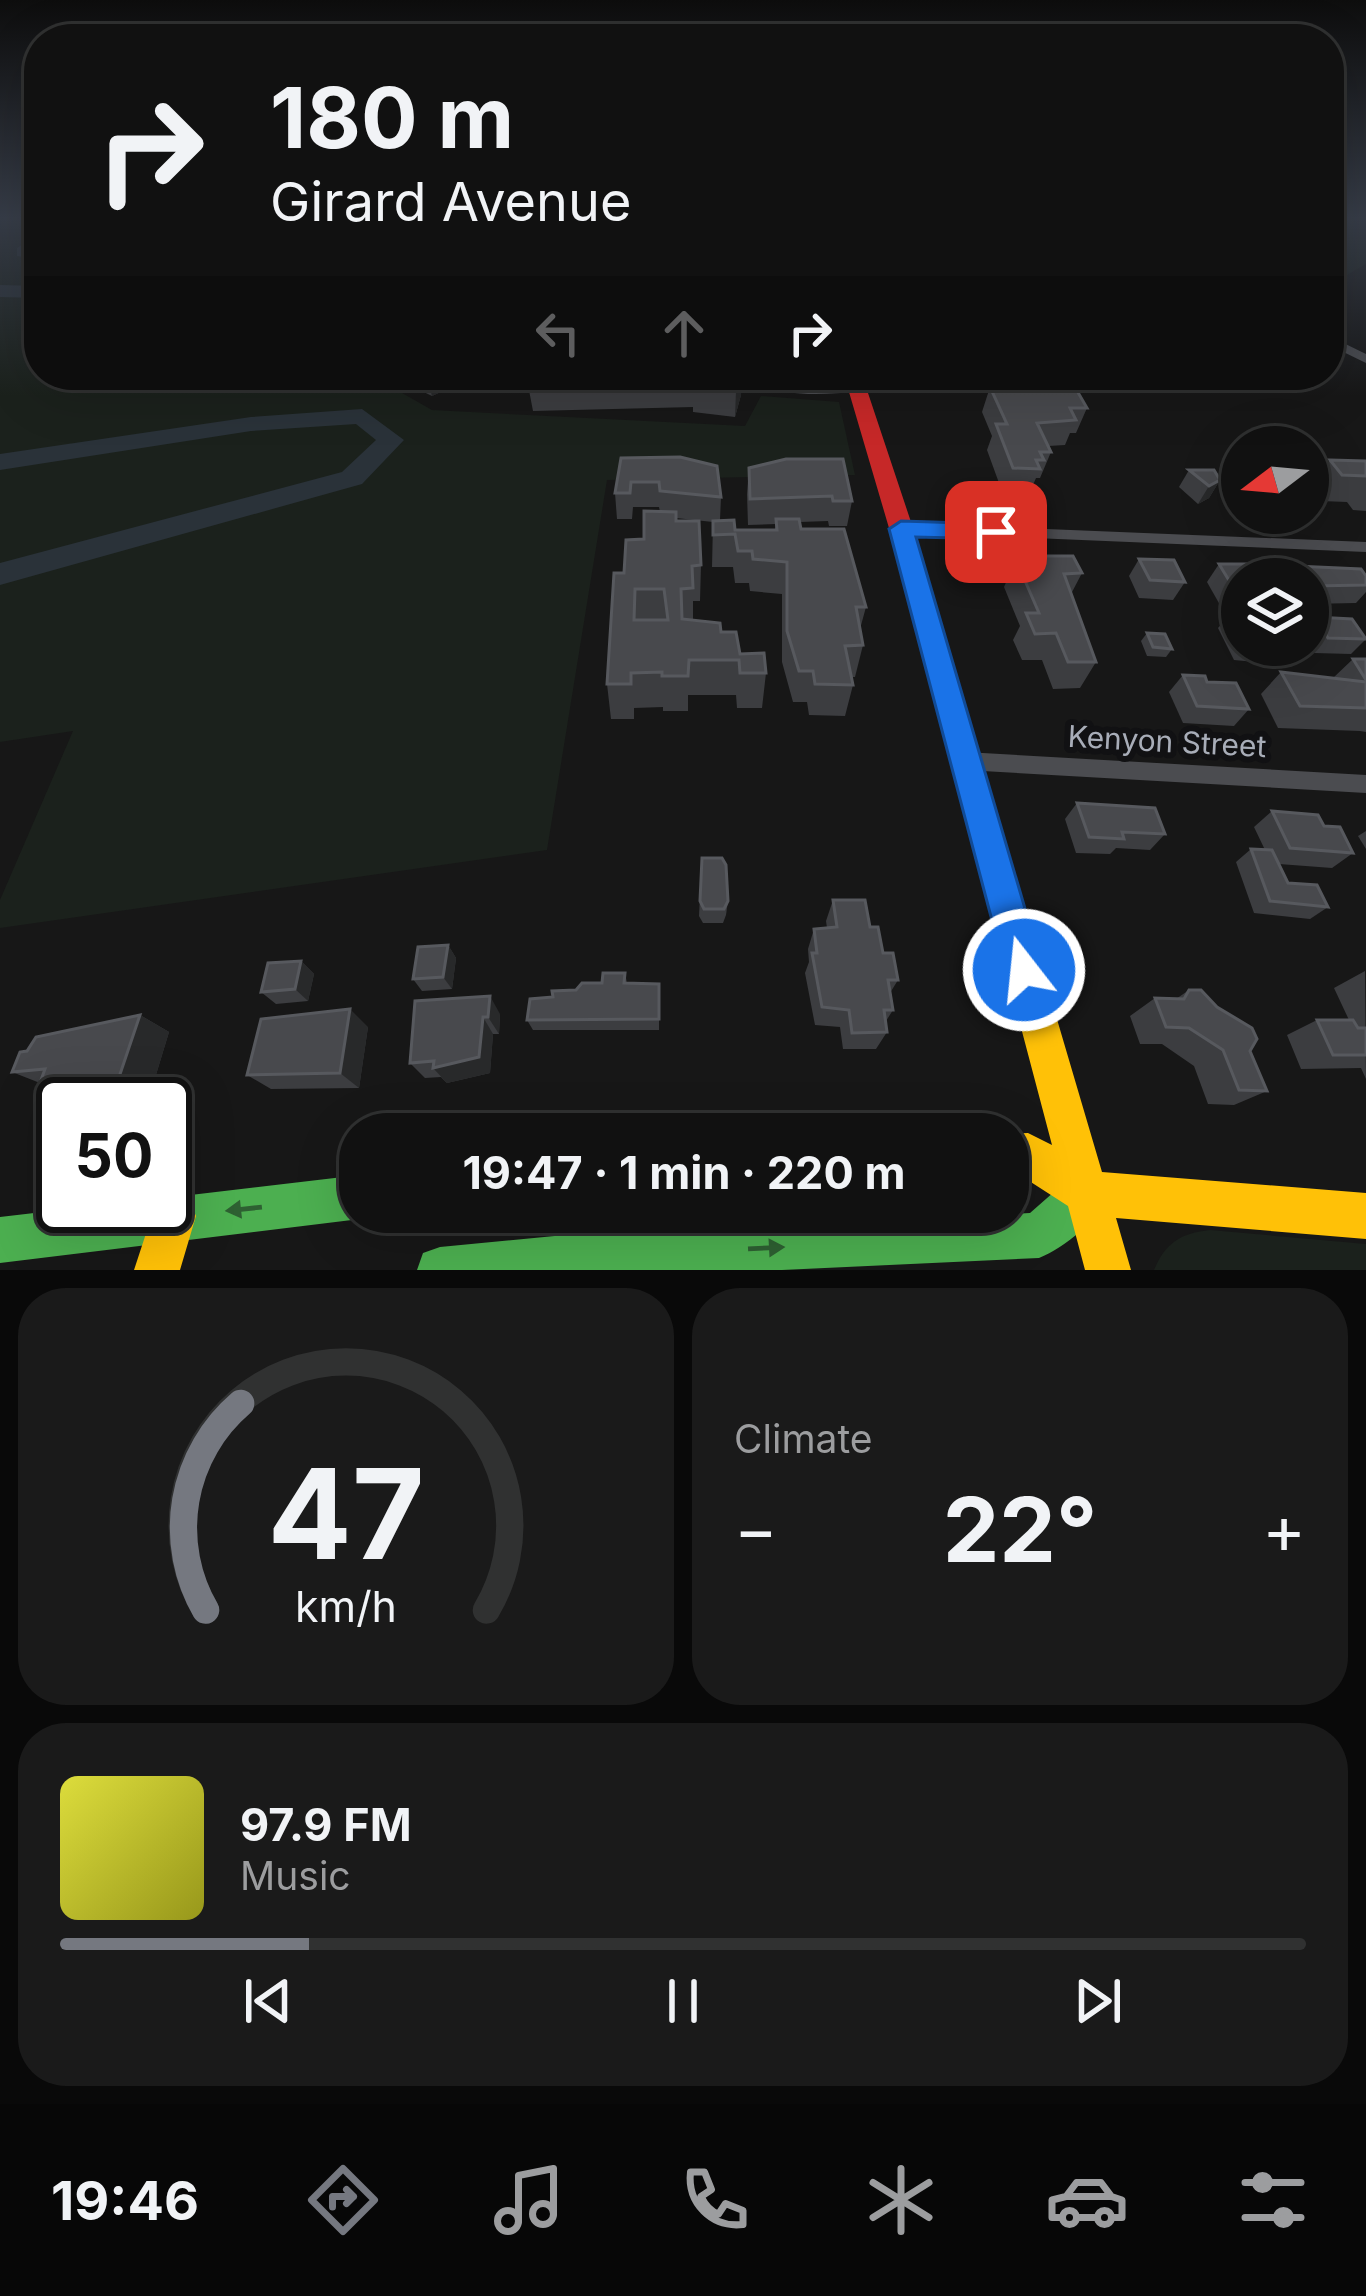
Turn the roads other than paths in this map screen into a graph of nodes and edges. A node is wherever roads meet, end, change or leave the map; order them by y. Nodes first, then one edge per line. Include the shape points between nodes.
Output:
1 (858, 390) edge
2 (901, 529) junction
3 (1366, 548) edge
4 (965, 761) junction
5 (1366, 784) edge
6 (1029, 1156) edge
7 (1087, 1193) junction
8 (339, 1199) edge
9 (192, 1214) edge
10 (1366, 1216) edge
11 (50, 1233) edge
12 (168, 1233) edge
13 (588, 1233) edge
14 (0, 1240) edge
15 (588, 1256) junction
16 (157, 1270) edge
17 (440, 1270) edge
18 (1108, 1270) edge

1 - 2 main road
2 - 3 street
2 - 4 main road
4 - 5 street, Kenyon Street
4 - 7 main road
6 - 7 main road
7 - 10 main road
15 -> 7 main road via 1039,1235
7 - 18 main road
8 -> 9 main road
11 - 14 main road
12 - 16 main road
13 - 15 main road
15 - 17 main road

